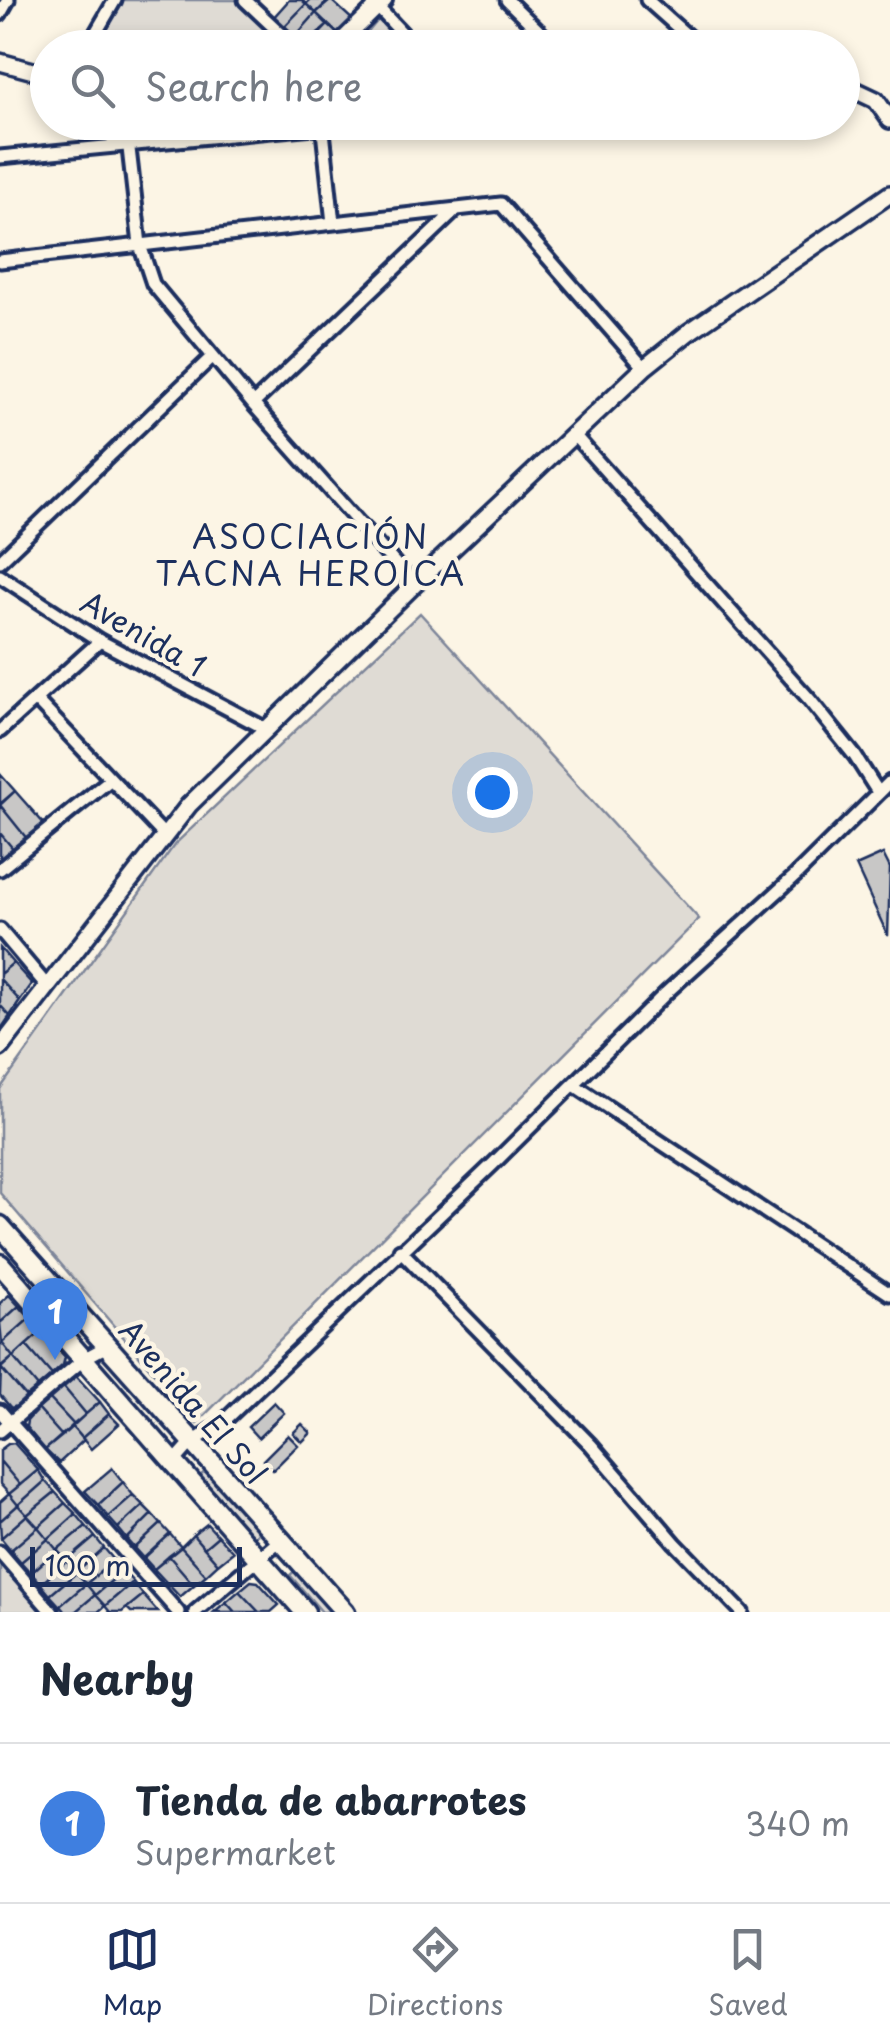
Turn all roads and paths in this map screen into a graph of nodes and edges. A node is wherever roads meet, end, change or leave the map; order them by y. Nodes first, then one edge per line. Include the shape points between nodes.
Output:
1 (8, 0) edge
2 (115, 0) edge
3 (245, 0) edge
4 (507, 0) edge
5 (647, 0) edge
6 (378, 2) edge
7 (0, 14) edge
8 (98, 30) edge
9 (277, 30) edge
10 (352, 30) edge
11 (401, 30) edge
12 (538, 30) edge
13 (681, 30) edge
14 (0, 62) edge
15 (30, 70) edge
16 (860, 92) edge
17 (890, 120) edge
18 (128, 140) edge
19 (183, 140) edge
20 (324, 140) edge
21 (128, 146) junction
22 (0, 157) edge
23 (890, 194) edge
24 (456, 209) junction
25 (333, 223) junction
26 (140, 245) junction
27 (0, 262) edge
28 (213, 356) junction
29 (644, 368) junction
30 (253, 404) junction
31 (574, 435) junction
32 (0, 561) edge
33 (0, 576) edge
34 (414, 585) junction
35 (100, 641) junction
36 (37, 700) junction
37 (266, 729) junction
38 (0, 732) edge
39 (110, 780) junction
40 (890, 782) edge
41 (878, 792) junction
42 (164, 836) junction
43 (0, 869) edge
44 (0, 930) edge
45 (47, 986) junction
46 (0, 1048) edge
47 (574, 1086) junction
48 (0, 1226) edge
49 (400, 1250) junction
50 (0, 1264) edge
51 (890, 1294) edge
52 (109, 1344) junction
53 (85, 1358) junction
54 (0, 1411) edge
55 (5, 1426) edge
56 (191, 1443) junction
57 (175, 1461) junction
58 (280, 1541) junction
59 (0, 1552) edge
60 (258, 1556) junction
61 (52, 1612) edge
62 (178, 1612) edge
63 (196, 1612) edge
64 (305, 1612) edge
65 (345, 1612) edge
66 (742, 1612) edge

1 - 7 street
2 - 8 street
3 - 9 street
4 - 12 street
5 - 13 street
6 - 10 street
6 - 11 street
14 - 15 street
16 - 17 street via 876,100
18 - 21 street
19 - 21 street
20 - 25 street
21 - 22 street
21 - 26 street
23 - 29 street
24 - 25 street
24 - 29 street via 501,204
24 - 30 street
25 - 26 street
26 - 27 street
26 - 28 street via 153,284
28 - 30 street
28 - 32 street
29 - 31 street
30 - 34 street
31 - 34 street
31 - 41 street via 810,700
33 - 35 street, Avenida 1
34 - 37 street
35 - 36 street
35 - 37 street, Avenida 1
36 - 38 street
36 - 39 street
37 - 42 street
39 - 42 street
39 - 43 street
40 - 41 street
41 - 47 street
42 - 45 street
44 - 45 street
45 - 46 street
47 - 49 street
47 - 51 street
48 - 52 main road, Avenida El Sol
49 - 56 street via 222,1423
49 - 66 street
50 - 53 main road, Avenida El Sol
52 - 53 street
52 - 56 main road, Avenida El Sol
53 - 55 street
53 - 57 main road, Avenida El Sol
54 - 55 street
55 - 62 street
56 - 57 street
56 - 58 main road, Avenida El Sol
57 - 60 main road, Avenida El Sol
58 - 60 street
58 - 65 main road, Avenida El Sol
59 - 61 street
60 - 63 street
60 - 64 main road, Avenida El Sol

